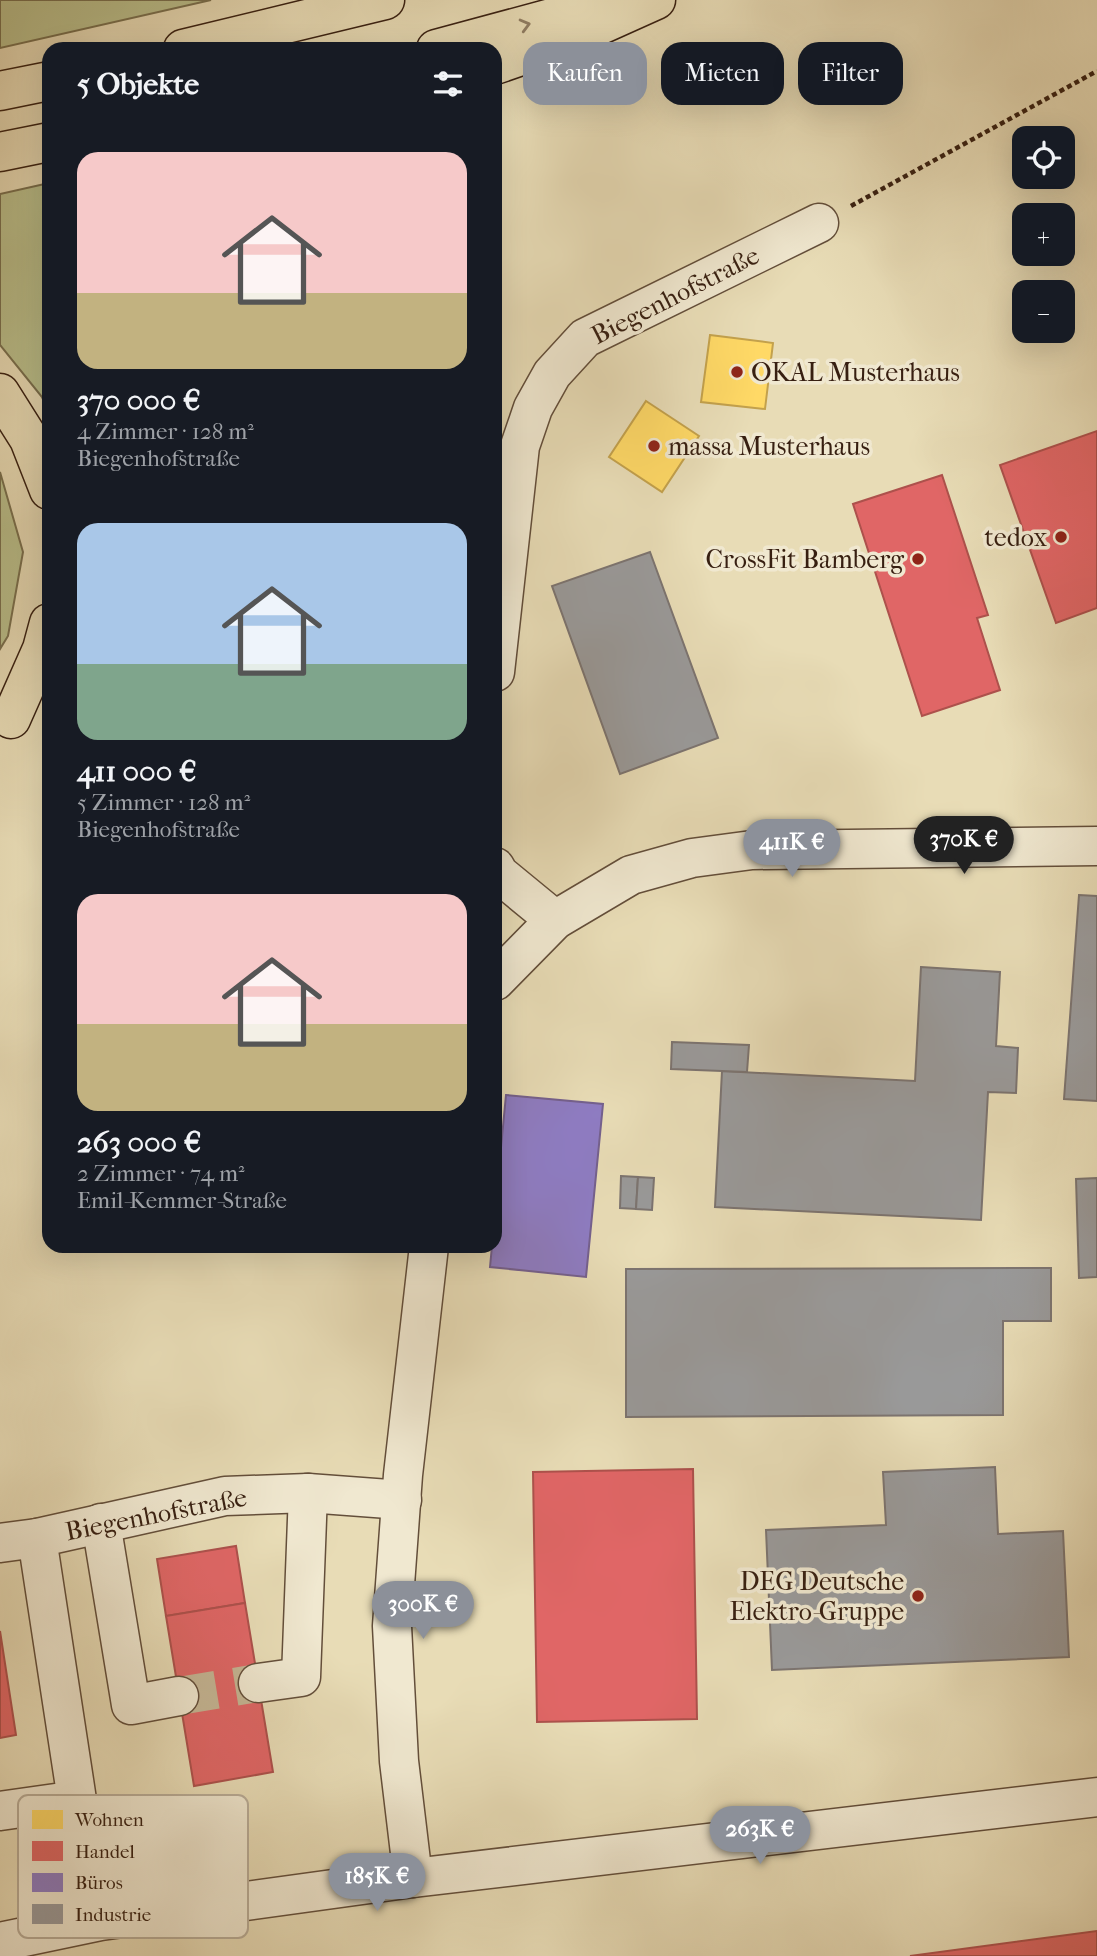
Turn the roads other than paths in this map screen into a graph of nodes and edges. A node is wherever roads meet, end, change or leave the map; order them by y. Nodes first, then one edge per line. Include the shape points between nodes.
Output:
1 (385, 0) edge
2 (618, 0) edge
3 (656, 0) edge
4 (212, 42) edge
5 (462, 42) edge
6 (502, 63) edge
7 (42, 82) edge
8 (0, 91) edge
9 (42, 143) edge
10 (0, 152) edge
11 (819, 223) road end
12 (0, 393) edge
13 (42, 472) edge
14 (502, 608) edge
15 (42, 649) edge
16 (42, 689) edge
17 (5, 724) edge
18 (1097, 846) edge
19 (502, 876) edge
20 (555, 920) junction
21 (502, 974) edge
22 (428, 1253) edge
23 (308, 1493) junction
24 (402, 1500) junction
25 (101, 1523) junction
26 (18, 1541) edge
27 (258, 1683) tunnel mouth
28 (179, 1696) tunnel mouth
29 (76, 1795) edge
30 (1097, 1797) edge
31 (18, 1808) edge
32 (0, 1811) edge
33 (412, 1878) junction
34 (248, 1900) edge
35 (19, 1938) edge
36 (0, 1942) edge

1 - 4 highway
5 -> 2 highway
3 - 6 highway via 567,40
7 - 8 highway
9 - 10 highway
11 - 14 street, Biegenhofstraße via 585,338 552,373 520,446
12 - 13 highway via 29,439
15 - 17 highway
16 - 17 highway
18 - 20 street via 752,850 692,858 631,875
19 - 20 street
20 - 21 street
22 - 24 street
23 - 24 street, Biegenhofstraße
23 - 25 street, Biegenhofstraße via 225,1496
23 - 27 street via 301,1677
24 - 33 street via 392,1626 399,1761
25 - 26 street, Biegenhofstraße
25 - 28 street via 131,1705
26 - 29 street
30 - 33 street
31 - 32 street
33 - 34 street
35 - 36 street

